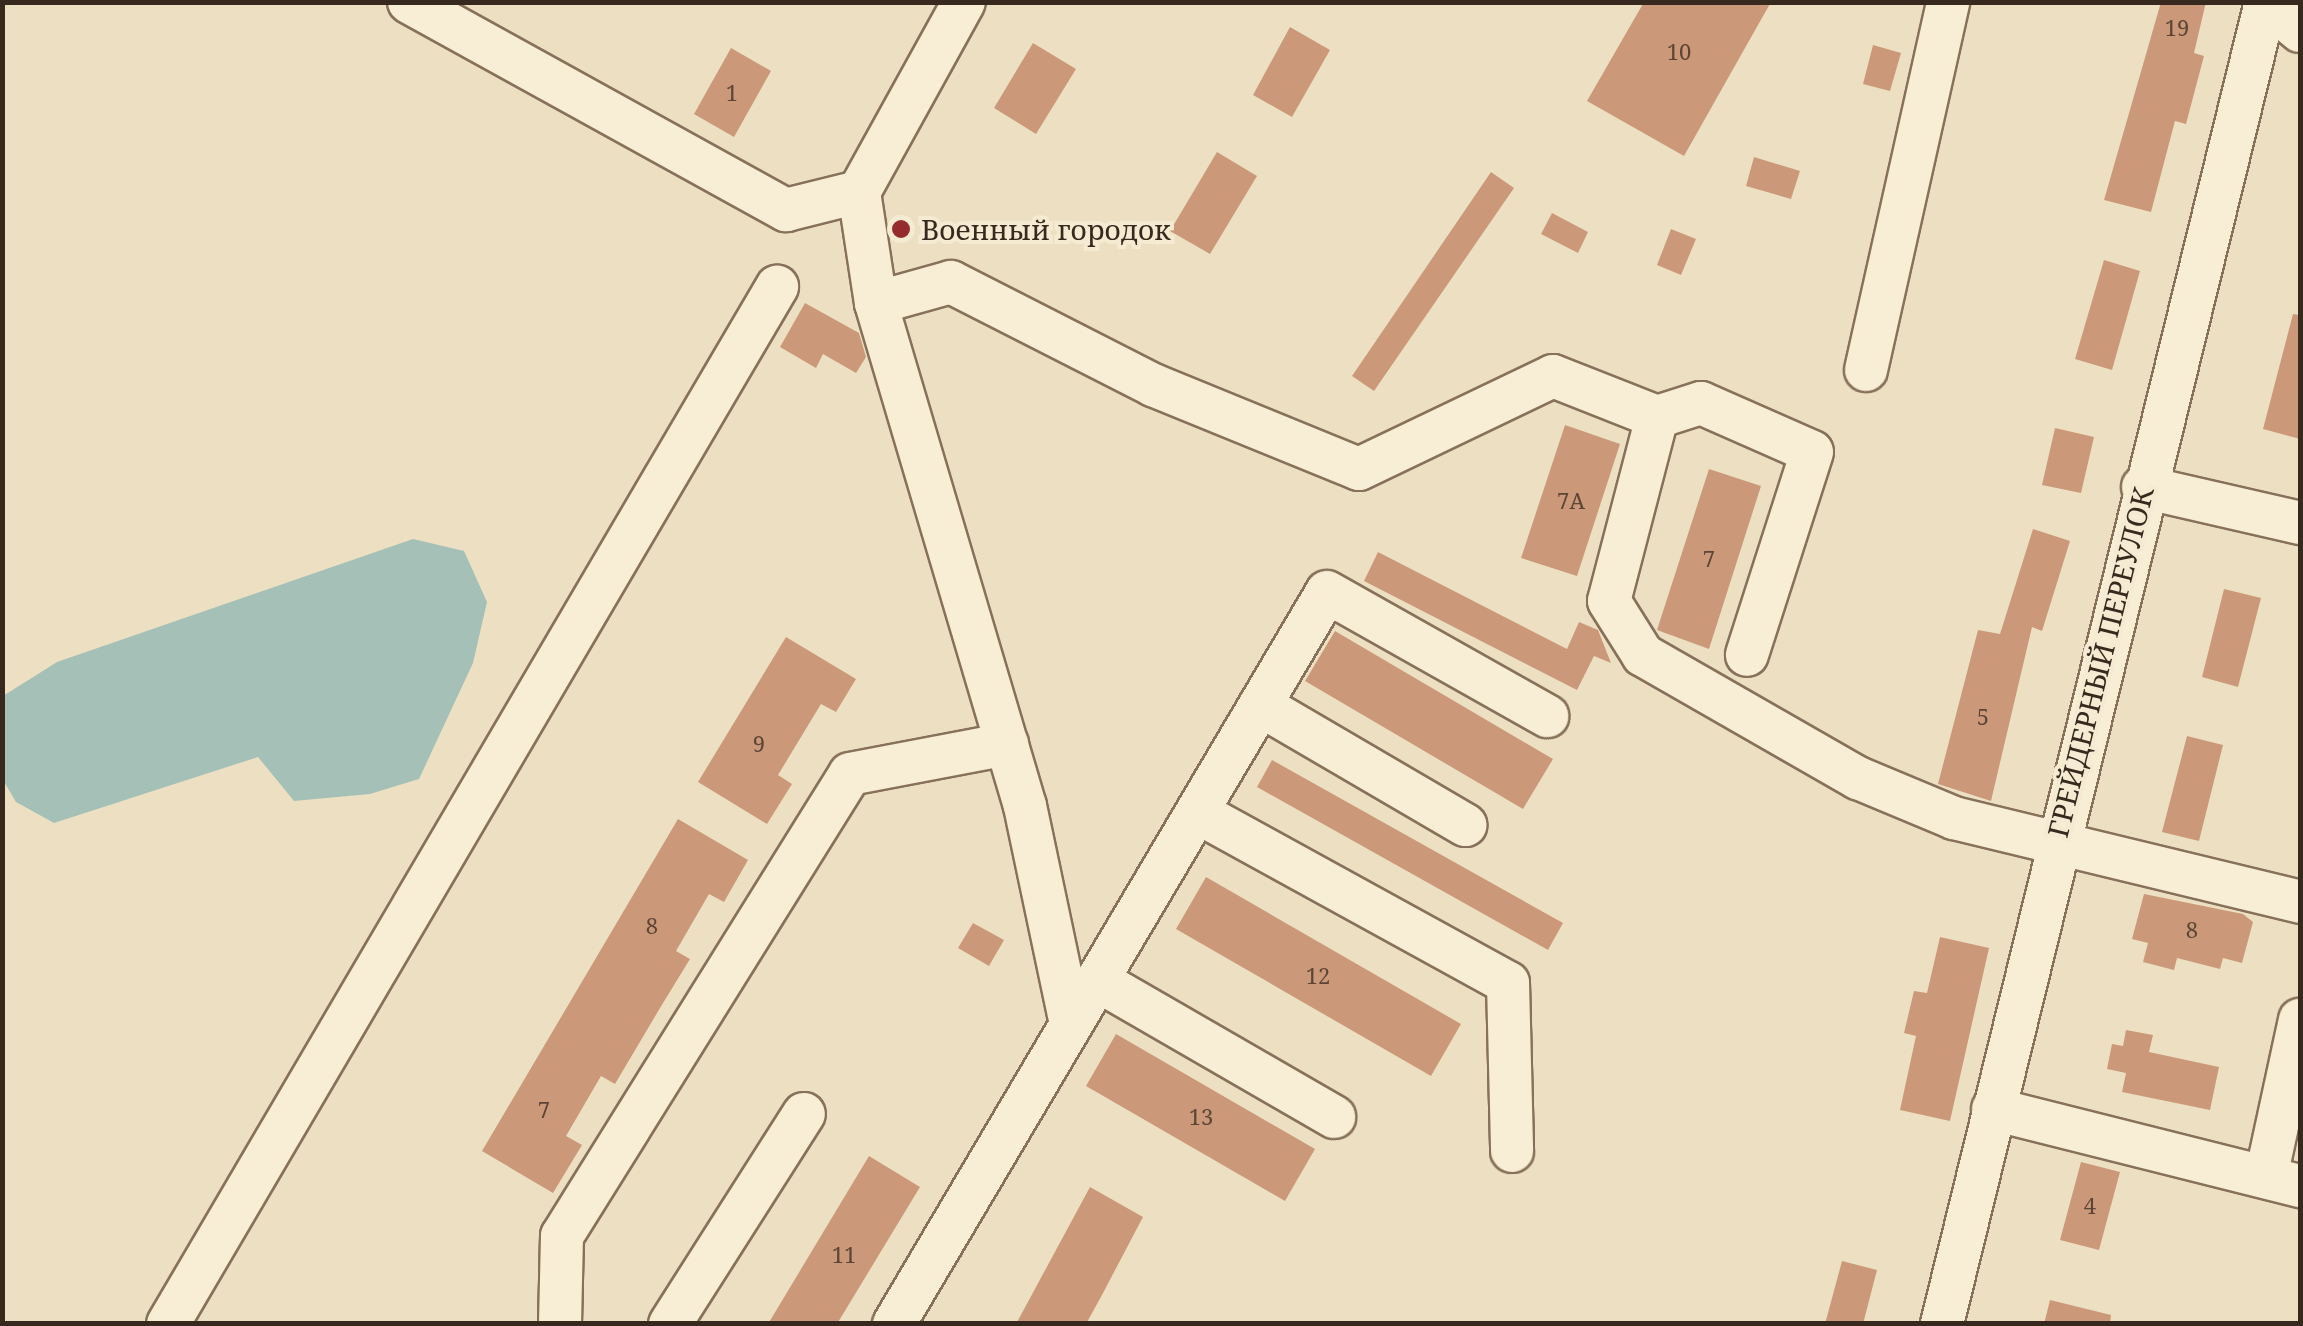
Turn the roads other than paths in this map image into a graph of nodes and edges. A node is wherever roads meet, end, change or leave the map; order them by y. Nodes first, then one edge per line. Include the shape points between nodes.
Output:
1 (408, 2) edge
2 (964, 2) edge
3 (1948, 2) edge
4 (2266, 3) edge
5 (2300, 31) edge
6 (859, 192) junction
7 (777, 287) dead end
8 (876, 303) junction
9 (1866, 370) dead end
10 (1656, 417) junction
11 (2144, 487) junction
12 (2300, 522) edge
13 (1747, 655) dead end
14 (1260, 705) junction
15 (1547, 716) dead end
16 (1007, 744) junction
17 (1197, 812) junction
18 (1464, 825) dead end
19 (2054, 842) junction
20 (2300, 902) edge
21 (1098, 980) junction
22 (2300, 1020) edge
23 (1071, 1024) junction
24 (1992, 1109) junction
25 (804, 1114) dead end
26 (1334, 1117) dead end
27 (1512, 1151) dead end
28 (2283, 1181) edge
29 (168, 1324) edge
30 (560, 1324) edge
31 (670, 1324) edge
32 (894, 1324) edge
33 (1942, 1324) edge

1 - 6 street via 786,210
2 - 6 street
3 - 9 street
4 - 5 street
4 - 11 street, ГРЕЙДЕРНЫЙ ПЕРЕУЛОК
6 - 8 street
7 - 29 street
8 - 10 street via 951,282 1153,385 1359,469 1553,376
8 - 16 street
10 - 13 street via 1701,403 1812,452
10 - 19 street via 1609,601 1643,655 1858,778 1954,818
11 - 12 street
11 - 19 street, ГРЕЙДЕРНЫЙ ПЕРЕУЛОК
14 - 15 street via 1327,592
14 - 17 street
14 - 18 street
16 - 23 street
16 - 30 street via 850,774 562,1236
17 - 21 street
17 - 27 street via 1508,984
19 - 20 street
19 - 24 street, ГРЕЙДЕРНЫЙ ПЕРЕУЛОК
21 - 23 street
21 - 26 street
22 - 28 street
23 - 32 street
24 - 28 street
24 - 33 street, ГРЕЙДЕРНЫЙ ПЕРЕУЛОК
25 - 31 street

